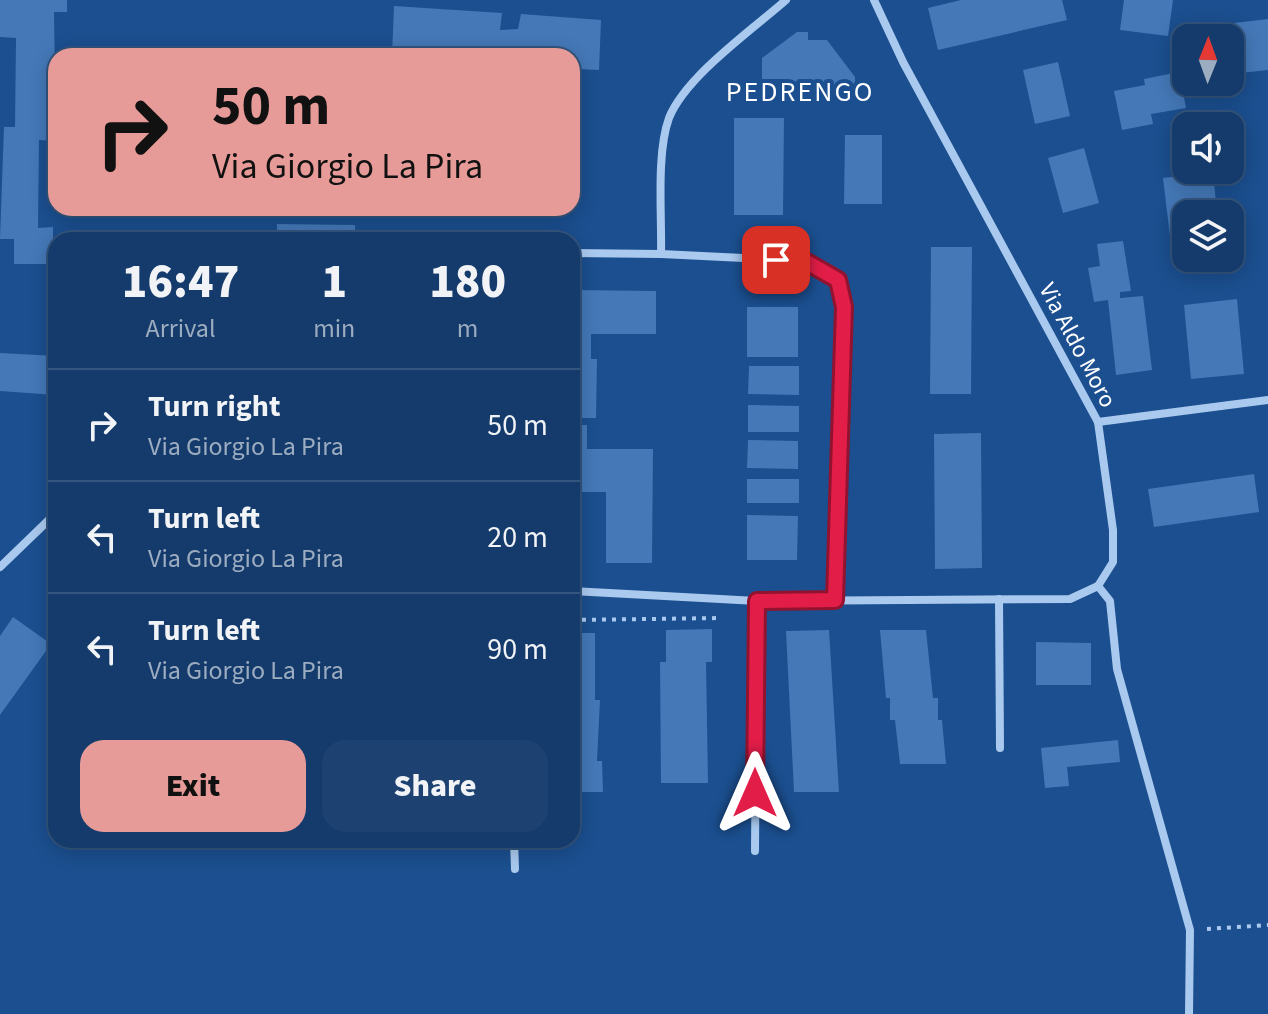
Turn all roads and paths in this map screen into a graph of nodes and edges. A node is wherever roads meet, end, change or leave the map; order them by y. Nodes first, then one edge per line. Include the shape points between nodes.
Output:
1 (786, 0) edge
2 (874, 0) edge
3 (580, 253) edge
4 (661, 254) junction
5 (1268, 400) edge
6 (1098, 422) junction
7 (48, 521) edge
8 (0, 567) edge
9 (1098, 586) junction
10 (580, 591) edge
11 (999, 599) junction
12 (835, 600) junction
13 (757, 601) junction
14 (1000, 748) dead end
15 (514, 848) edge
16 (755, 851) dead end
17 (515, 869) dead end
18 (1268, 925) edge
19 (1190, 930) junction
20 (1189, 1014) edge

1 - 4 street via 692,86 670,117 664,146
2 - 6 street, Via Aldo Moro
3 - 4 street
4 - 12 street via 805,261 838,280 844,307
5 - 6 street
6 - 9 street, Via Aldo Moro via 1113,530 1113,562
7 - 8 street
9 - 11 street via 1070,599
9 - 19 street via 1110,601 1117,669
10 - 13 street
11 - 12 street
11 - 14 street
12 - 13 street
13 - 16 street
15 - 17 street
18 - 19 path
19 - 20 street

